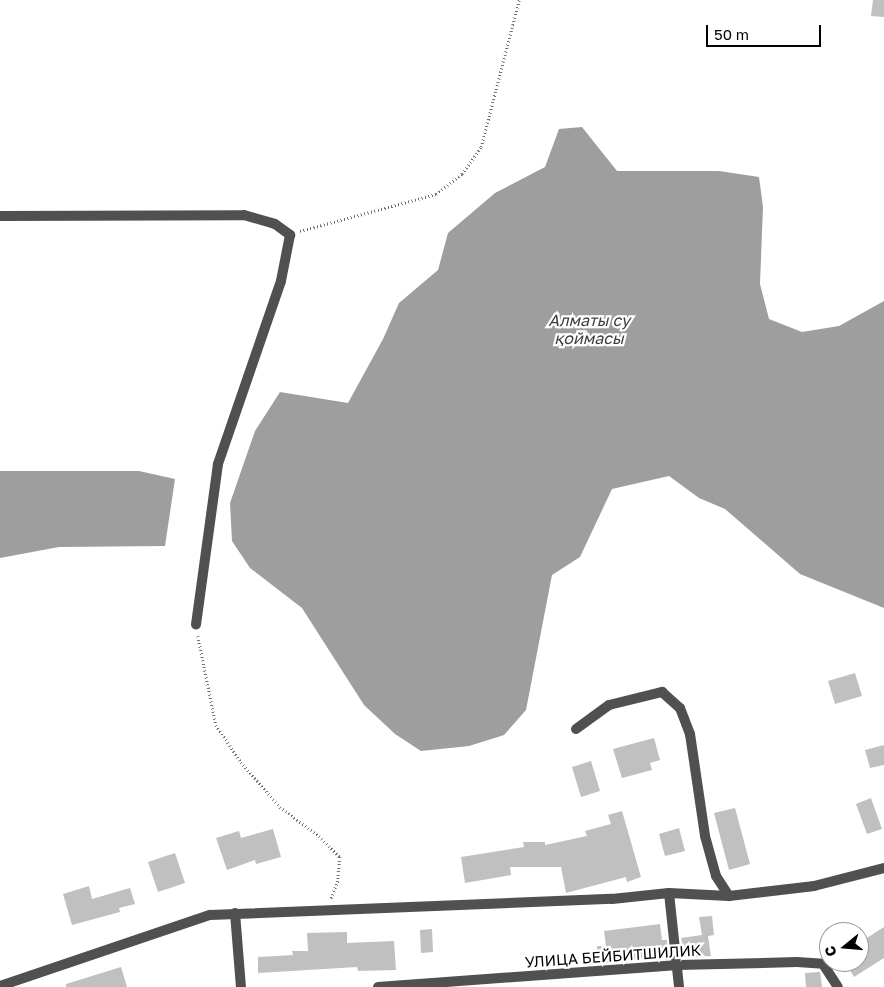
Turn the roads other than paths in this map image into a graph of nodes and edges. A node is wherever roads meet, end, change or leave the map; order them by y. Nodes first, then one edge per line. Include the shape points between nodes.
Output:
1 (0, 216) edge
2 (196, 625) road end
3 (576, 730) dead end
4 (884, 868) edge
5 (669, 894) junction
6 (728, 896) junction
7 (235, 913) junction
8 (678, 965) junction
9 (0, 986) edge
10 (241, 987) edge
11 (378, 987) edge
12 (679, 987) edge
13 (838, 987) edge

1 - 2 street via 244,215 276,224 290,236 281,281 218,464
3 - 6 street via 609,705 662,692 680,708 690,734 704,836 716,876
4 - 6 street via 814,886
5 - 6 street
5 - 7 street via 612,899
5 - 8 street
7 - 9 street via 210,915
7 - 10 street
8 - 11 street, УЛИЦА БЕЙБИТШИЛИК
8 - 12 street
8 - 13 street, УЛИЦА БЕЙБИТШИЛИК via 823,964

